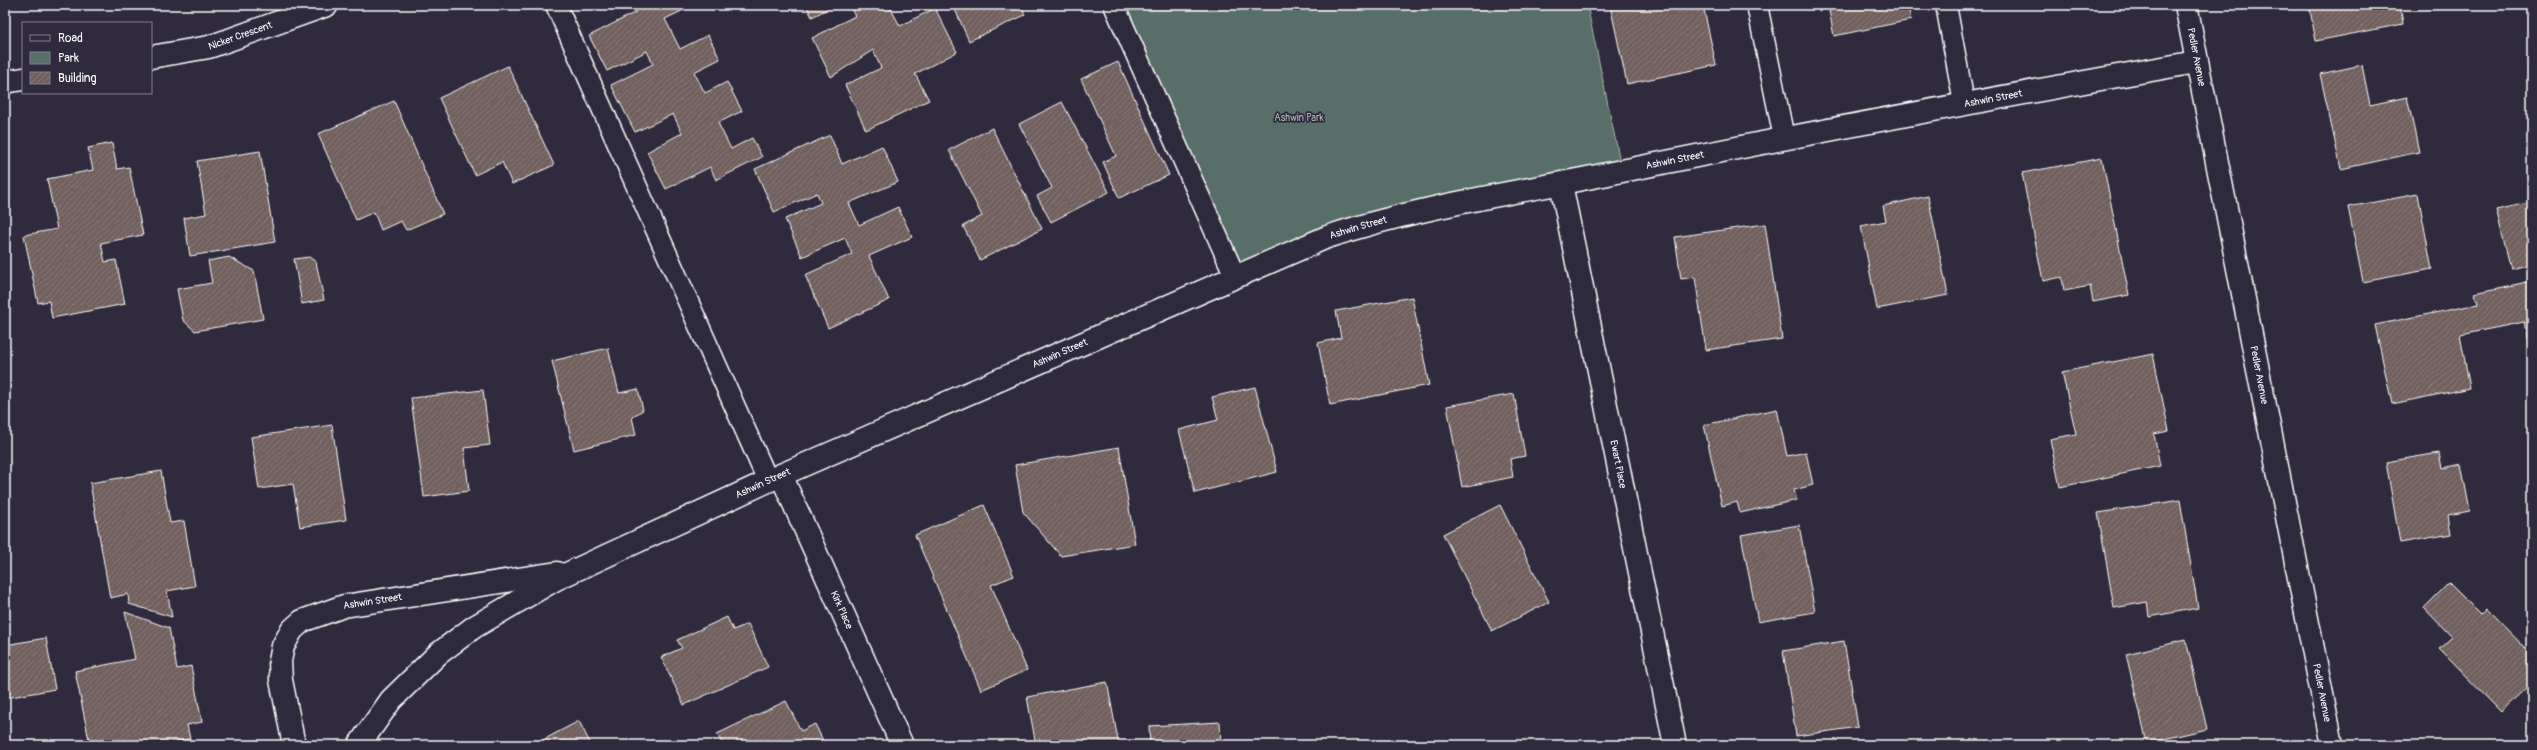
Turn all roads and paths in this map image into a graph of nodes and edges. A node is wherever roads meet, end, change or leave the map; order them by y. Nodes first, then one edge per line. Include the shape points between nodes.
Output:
1 (327, 5) edge
2 (556, 5) edge
3 (1114, 5) edge
4 (1757, 5) edge
5 (1946, 5) edge
6 (2186, 5) edge
7 (152, 57) edge
8 (2196, 62) junction
9 (22, 79) edge
10 (5, 82) edge
11 (1964, 103) junction
12 (1784, 138) junction
13 (1561, 184) junction
14 (1235, 276) junction
15 (774, 478) junction
16 (576, 570) junction
17 (294, 745) edge
18 (359, 745) edge
19 (902, 745) edge
20 (1675, 745) edge
21 (2332, 745) edge

1 - 7 street, Nicker Crescent via 209,47
2 - 15 lane
3 - 14 lane
4 - 12 lane
5 - 11 lane
6 - 8 street, Pedler Avenue
8 - 11 street, Ashwin Street
8 - 21 street, Pedler Avenue
9 - 10 street
11 - 12 street, Ashwin Street
12 - 13 street, Ashwin Street
13 - 14 street, Ashwin Street via 1425,209 1369,223 1327,237
13 - 20 street, Ewart Place
14 - 15 street, Ashwin Street
15 - 16 street, Ashwin Street
15 - 19 street, Kirk Place
16 - 17 street, Ashwin Street via 344,606 302,621 292,630 283,646 280,661 281,680
16 - 18 street, Ashwin Street via 474,627 438,654 391,700

